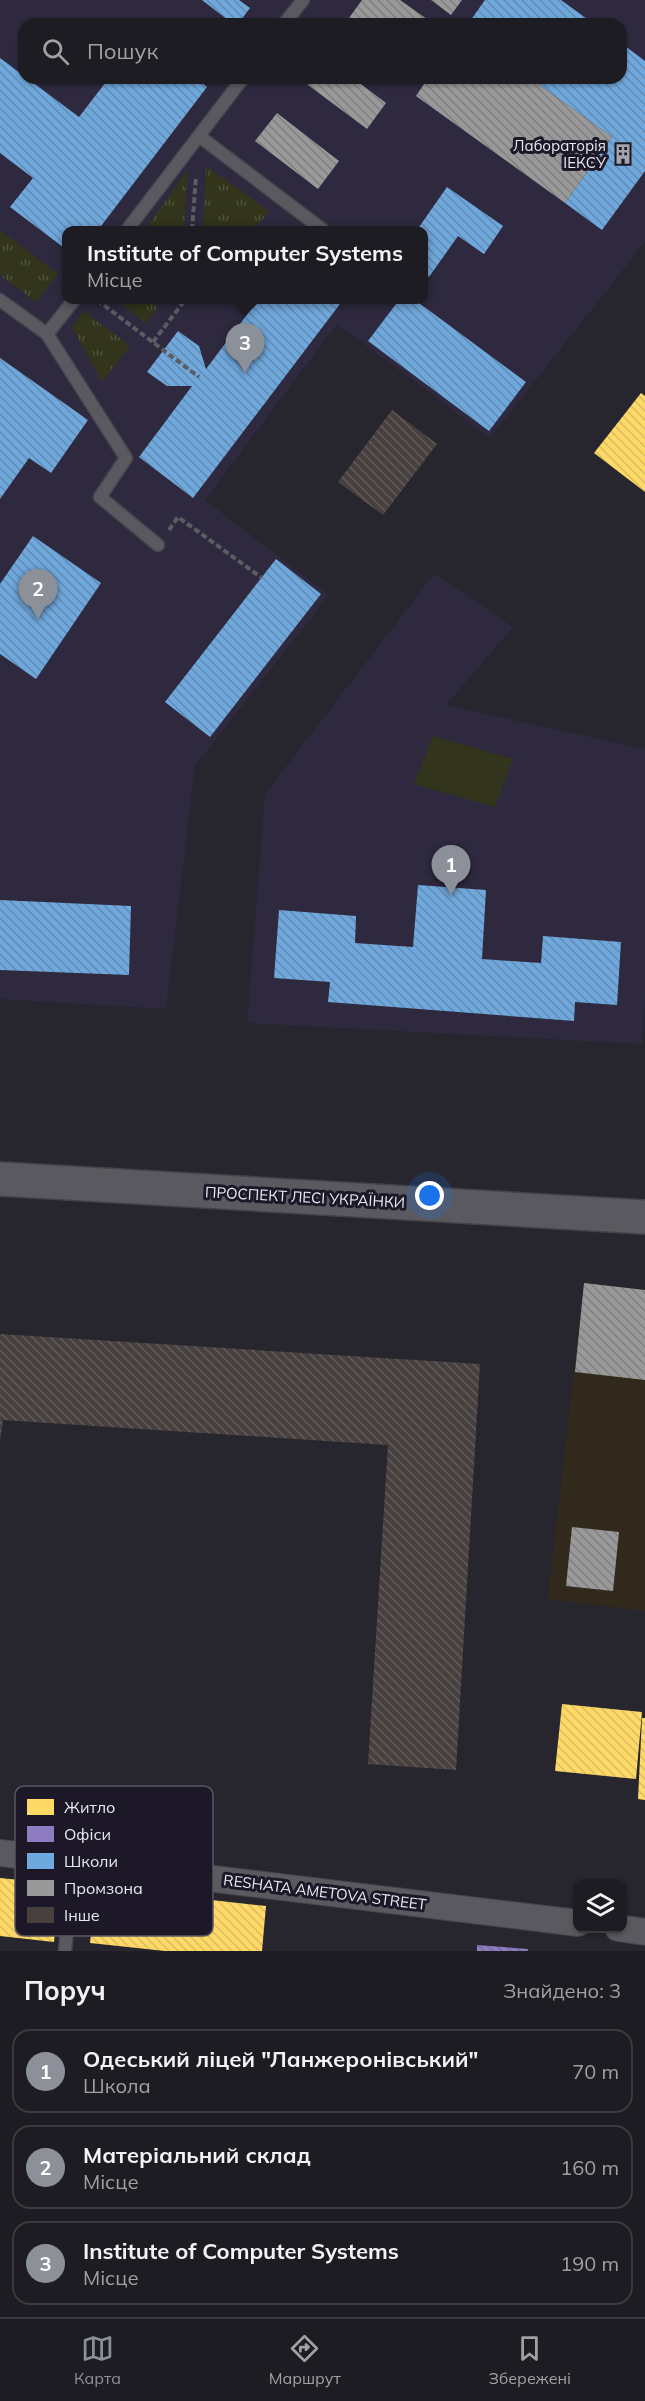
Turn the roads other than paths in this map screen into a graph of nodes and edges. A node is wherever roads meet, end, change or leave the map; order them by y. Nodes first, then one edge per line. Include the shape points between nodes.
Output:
1 (303, 0) edge
2 (289, 18) edge
3 (238, 84) edge
4 (198, 136) junction
5 (131, 226) edge
6 (316, 226) edge
7 (0, 300) edge
8 (71, 304) edge
9 (47, 334) junction
10 (158, 545) road end
11 (0, 1179) edge
12 (645, 1217) edge
13 (0, 1853) edge
14 (15, 1855) edge
15 (213, 1878) edge
16 (573, 1922) edge
17 (627, 1930) edge
18 (645, 1932) edge
19 (66, 1936) edge
20 (65, 1951) edge

1 - 2 lane
3 - 4 lane
4 - 5 lane
4 - 6 lane
7 - 9 lane
8 - 9 lane
9 - 10 lane via 126,458 100,497
11 - 12 street, ПРОСПЕКТ ЛЕСІ УКРАЇНКИ
13 - 14 street, RESHATA AMETOVA STREET
15 - 16 street, RESHATA AMETOVA STREET
17 - 18 street
19 - 20 lane

